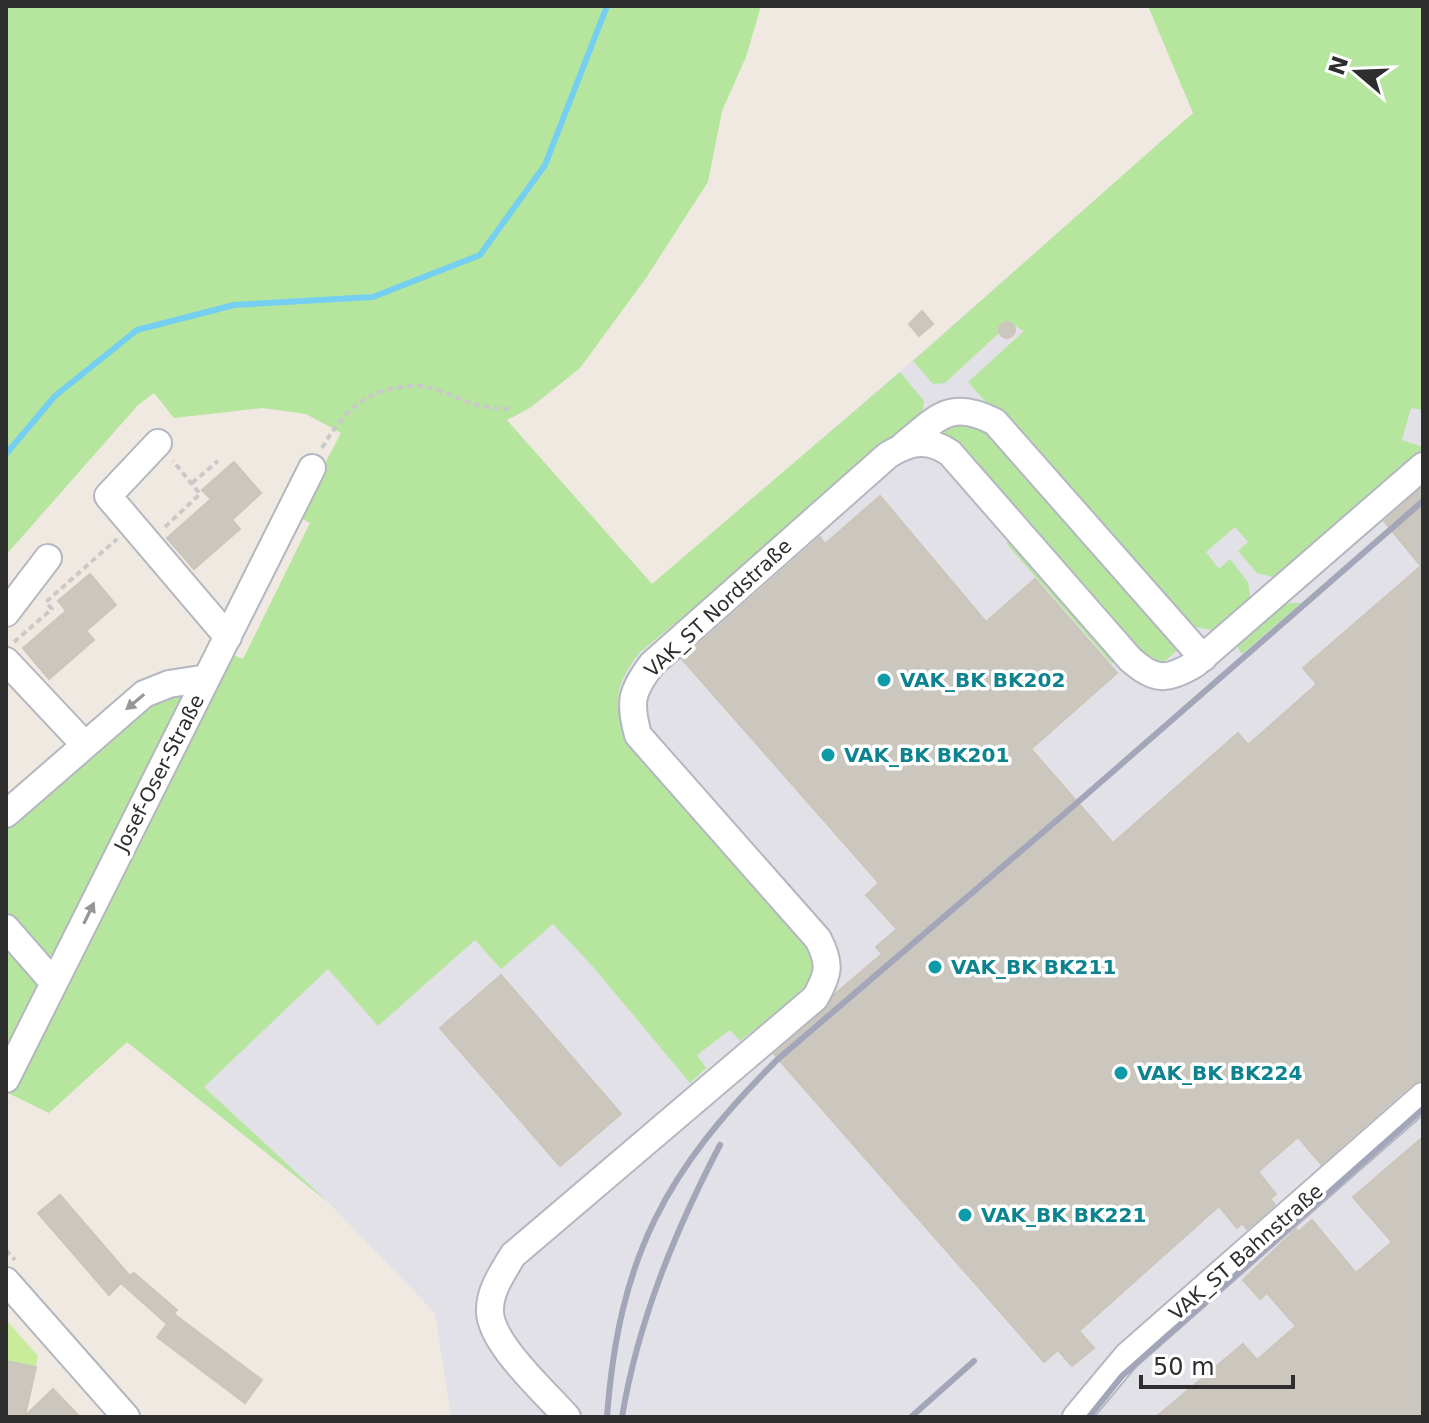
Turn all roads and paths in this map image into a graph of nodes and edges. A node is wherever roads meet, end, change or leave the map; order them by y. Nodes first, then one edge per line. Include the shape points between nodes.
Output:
1 (513, 408) dead end
2 (158, 443) joint
3 (904, 445) junction
4 (218, 461) dead end
5 (1423, 466) edge
6 (312, 468) joint
7 (192, 483) junction
8 (141, 534) junction
9 (48, 558) dead end
10 (6, 613) edge
11 (228, 637) junction
12 (6, 649) edge
13 (1203, 658) junction
14 (6, 661) edge
15 (207, 678) junction
16 (85, 745) junction
17 (6, 814) edge
18 (6, 928) edge
19 (54, 983) junction
20 (6, 1079) edge
21 (1423, 1096) edge
22 (6, 1281) edge
23 (126, 1417) edge
24 (567, 1417) edge
25 (1076, 1417) edge

1 - 6 path via 492,410 420,385 394,388 348,409
2 - 7 path
2 - 8 street via 108,496
3 - 13 street via 936,444 950,453 1145,672 1177,675
3 - 13 street via 943,414 957,410 995,422
3 - 24 street, VAK_ST Nordstraße via 652,664 635,686 631,710 638,735 818,939 827,956 826,978 815,998 513,1255 495,1286 490,1313 499,1340
4 - 7 path
5 - 13 street
6 - 11 street, Josef-Oser-Straße
7 - 8 path via 200,494
8 - 11 street
8 - 12 path via 46,602 52,609
9 - 10 street
11 - 15 street, Josef-Oser-Straße
14 - 16 street
15 -> 16 street via 156,687
19 -> 15 street, Josef-Oser-Straße
16 - 17 street
18 - 19 street
19 - 20 street, Josef-Oser-Straße
21 - 25 street, VAK_ST Bahnstraße via 1127,1356
22 - 23 street

